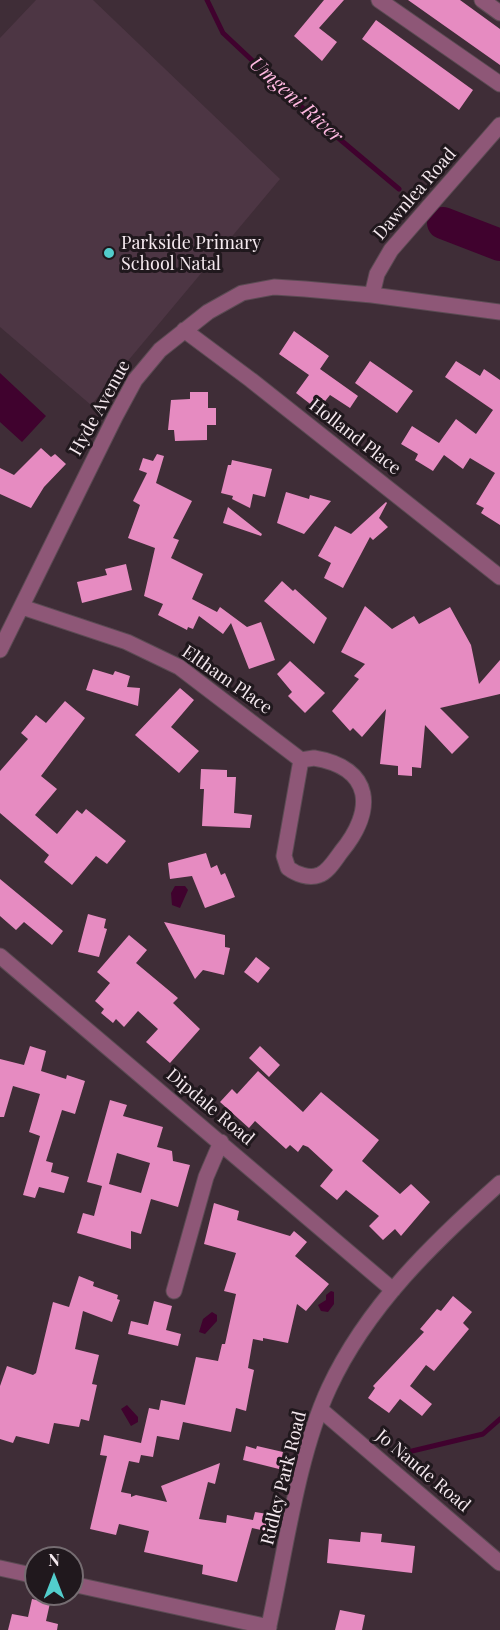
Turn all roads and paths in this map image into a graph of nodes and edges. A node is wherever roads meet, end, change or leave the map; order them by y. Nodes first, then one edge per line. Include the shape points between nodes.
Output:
1 (379, 0) edge
2 (482, 0) edge
3 (500, 13) edge
4 (500, 84) edge
5 (500, 125) edge
6 (492, 144) edge
7 (372, 295) junction
8 (500, 312) edge
9 (184, 330) junction
10 (500, 577) edge
11 (22, 607) junction
12 (0, 650) edge
13 (301, 760) junction
14 (0, 956) edge
15 (221, 1142) junction
16 (500, 1183) edge
17 (393, 1290) junction
18 (174, 1291) dead end
19 (321, 1410) junction
20 (500, 1563) edge
21 (0, 1568) edge
22 (24, 1573) edge
23 (84, 1587) edge
24 (268, 1629) edge

1 - 4 street
2 - 3 street
5 - 6 street, Dawnlea Road
6 - 7 street, Dawnlea Road via 391,250 377,274
7 - 8 street, Hyde Avenue
7 - 9 street, Hyde Avenue via 274,287 257,290 228,299
9 - 10 street, Holland Place
9 - 11 street, Hyde Avenue via 146,365 125,397
11 - 12 street, Hyde Avenue
11 - 13 street, Eltham Place via 127,642 179,666
13 - 13 street via 321,759 343,766 356,776 364,800 358,827 319,875 295,873 288,868 284,856
14 - 15 street, Dipdale Road
15 - 17 street, Dipdale Road
15 - 18 street via 209,1170
16 - 17 street, Ridley Park Road
17 - 19 street, Ridley Park Road via 344,1358
19 - 20 street, Jo Naude Road
19 - 24 street, Ridley Park Road
21 - 22 street
23 - 24 street

